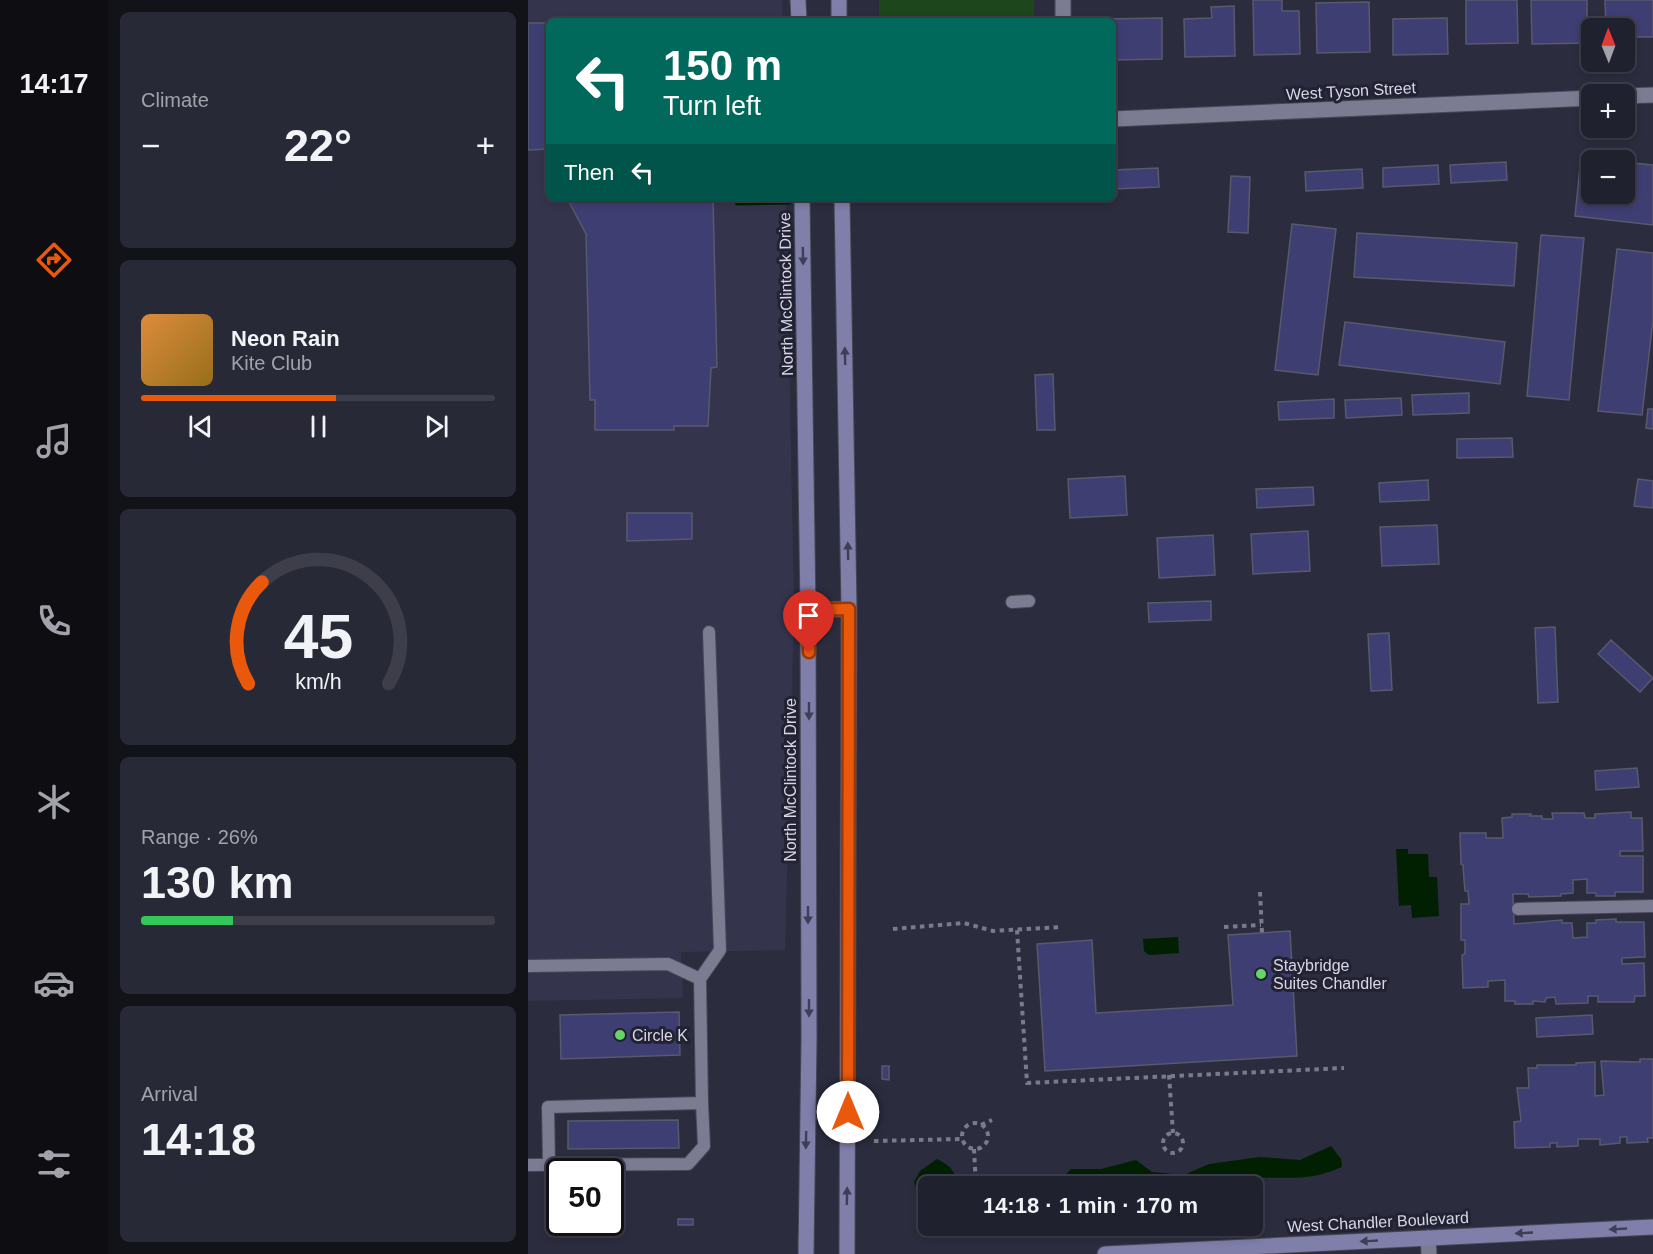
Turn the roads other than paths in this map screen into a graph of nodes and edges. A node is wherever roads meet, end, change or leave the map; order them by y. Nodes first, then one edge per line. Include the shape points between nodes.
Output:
1 (798, 0) edge
2 (839, 0) edge
3 (1063, 0) edge
4 (799, 18) edge
5 (839, 18) edge
6 (1063, 18) edge
7 (1653, 95) edge
8 (1635, 96) edge
9 (1581, 98) edge
10 (1116, 119) edge
11 (802, 201) edge
12 (842, 201) edge
13 (1029, 601) dead end
14 (1012, 602) dead end
15 (849, 609) junction
16 (808, 610) junction
17 (709, 632) dead end
18 (1653, 906) edge
19 (1518, 909) dead end
20 (528, 966) edge
21 (700, 979) junction
22 (702, 1104) junction
23 (549, 1158) edge
24 (546, 1164) edge
25 (624, 1164) edge
26 (528, 1165) edge
27 (1653, 1227) edge
28 (1428, 1238) junction
29 (806, 1254) edge
30 (848, 1254) edge
31 (1105, 1254) edge
32 (1429, 1254) edge

1 - 4 main road
2 - 5 main road
3 - 6 street
7 - 8 street
9 - 10 street, West Tyson Street
11 -> 16 main road, North McClintock Drive
15 -> 12 main road
13 - 14 lane
15 - 16 main road
30 -> 15 main road
16 -> 29 main road, North McClintock Drive
17 - 21 lane via 720,950
18 - 19 lane
20 - 21 lane via 668,964
21 - 22 lane
22 - 23 lane via 549,1107
22 - 25 lane via 704,1146 688,1164
24 - 26 lane
27 -> 28 main road, West Chandler Boulevard
28 -> 31 main road, West Chandler Boulevard
28 - 32 street

